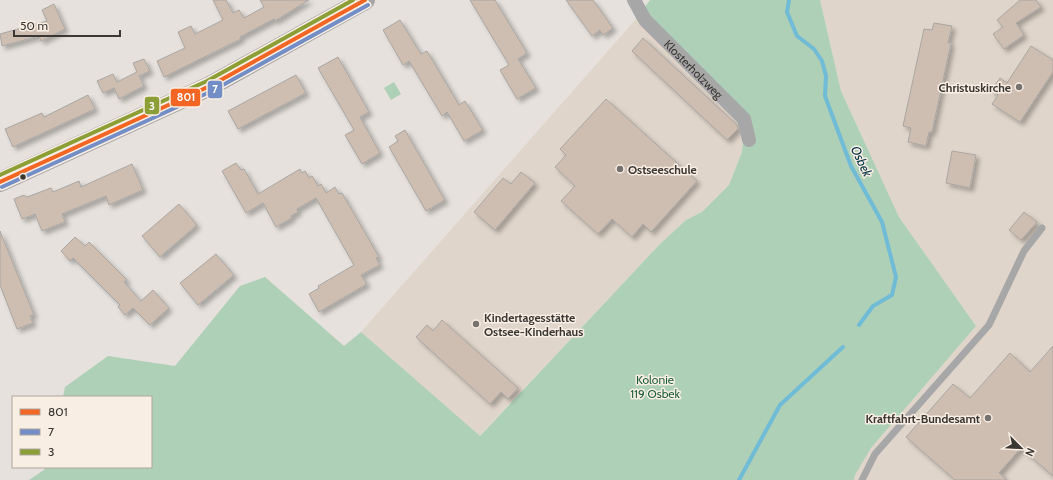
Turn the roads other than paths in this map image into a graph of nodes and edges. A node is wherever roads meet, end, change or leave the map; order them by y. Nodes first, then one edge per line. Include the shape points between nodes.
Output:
1 (365, 0) edge
2 (634, 0) edge
3 (749, 140) dead end
4 (0, 182) edge
5 (1042, 228) dead end
6 (862, 480) edge

1 - 4 street via 210,86
2 - 3 street, Klosterholzweg via 645,20 744,119
5 - 6 lane via 1024,251 988,325 875,454

